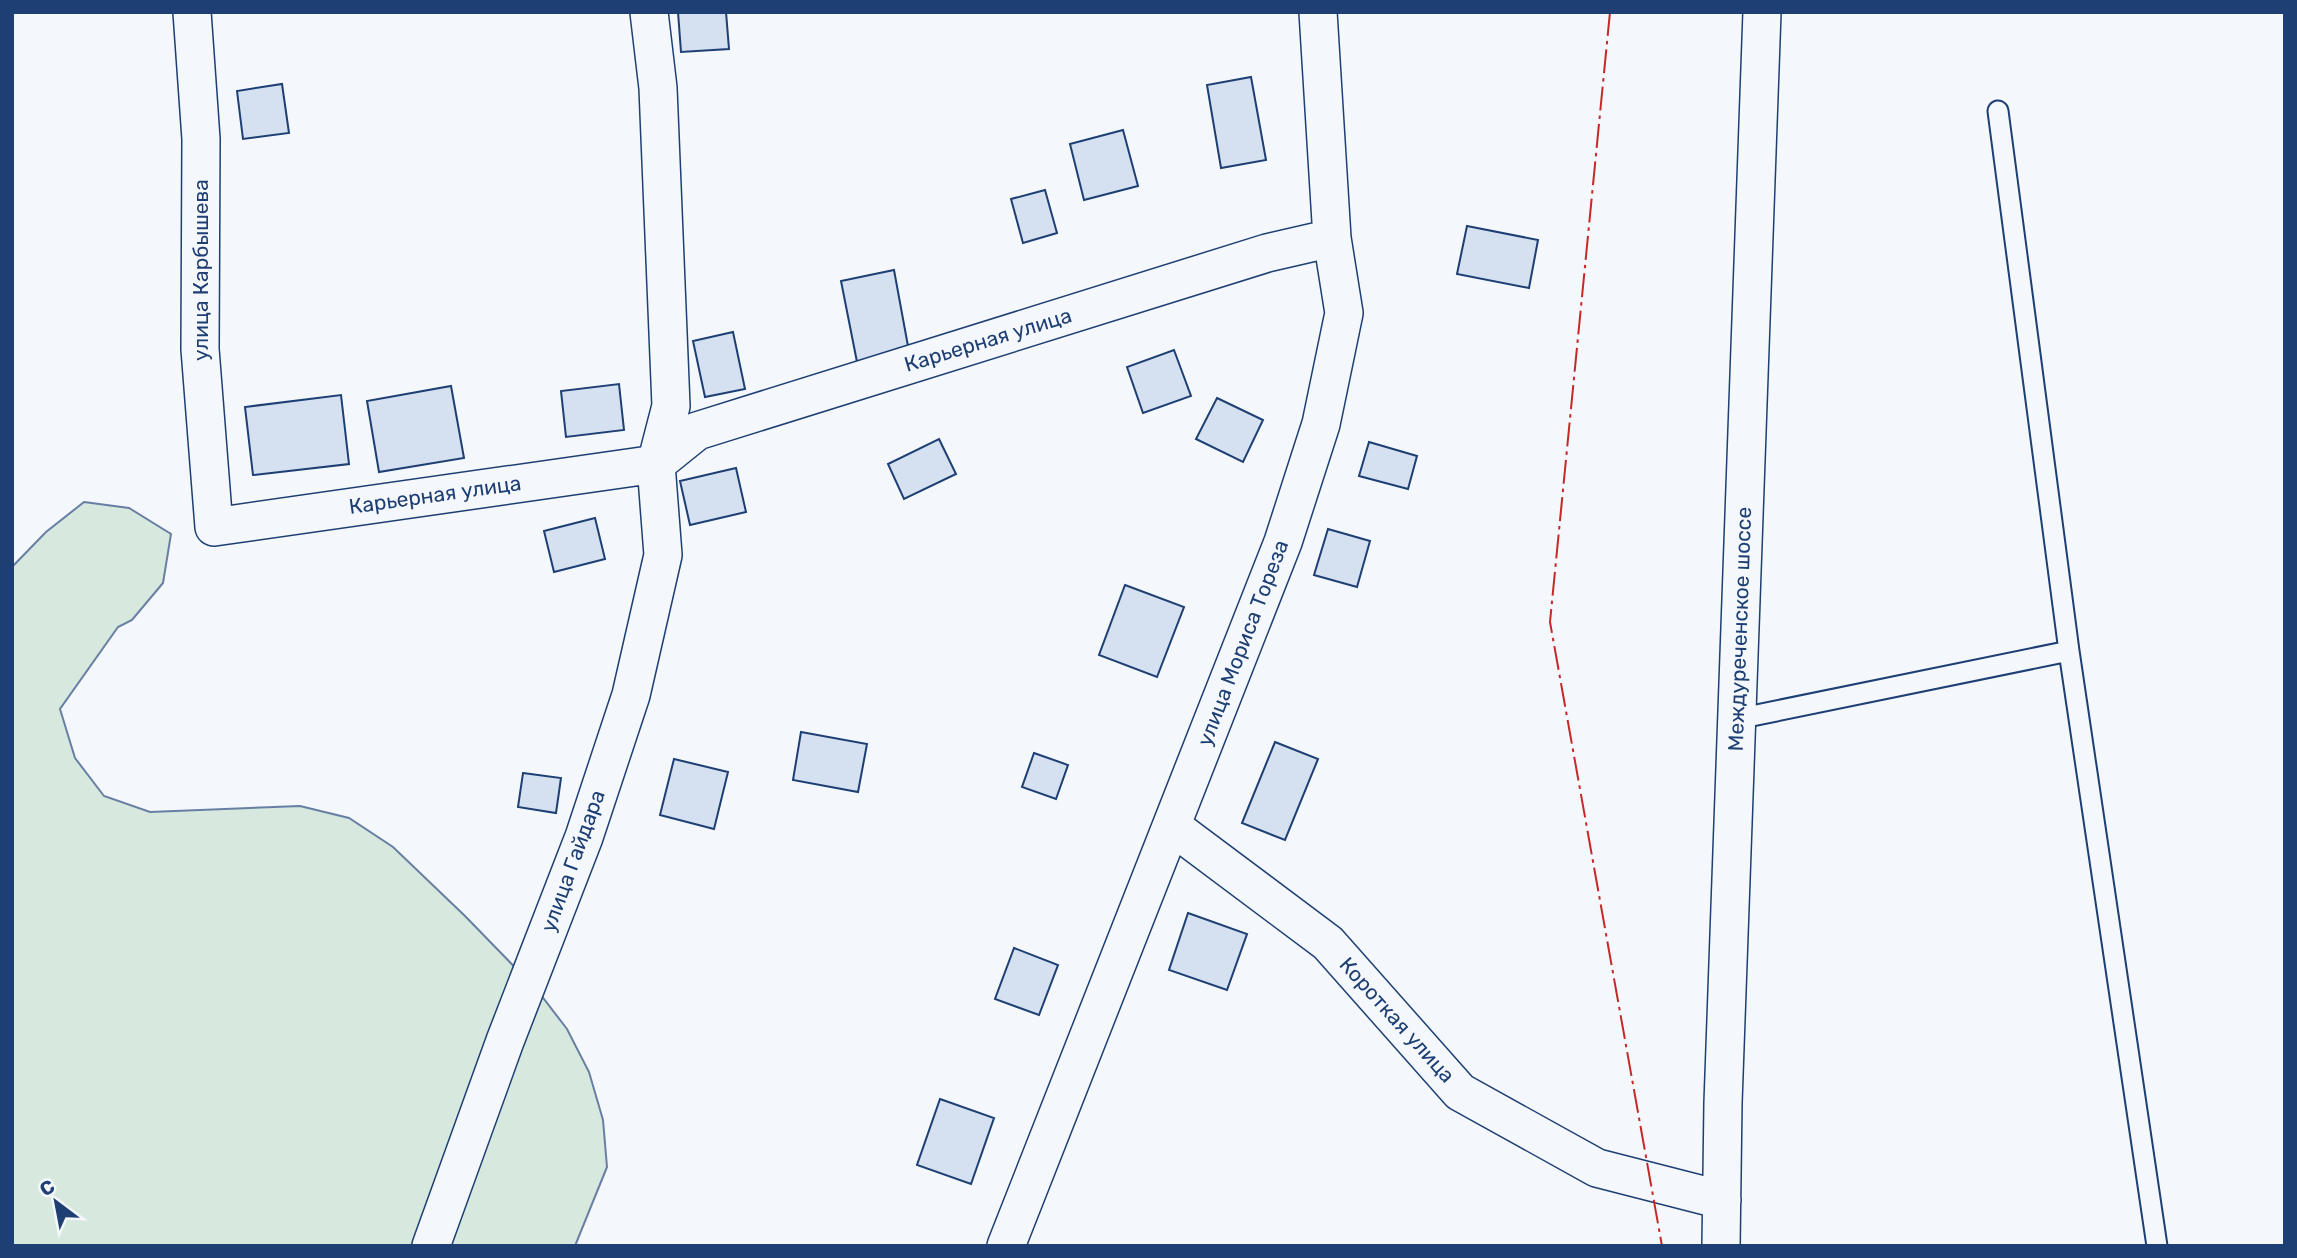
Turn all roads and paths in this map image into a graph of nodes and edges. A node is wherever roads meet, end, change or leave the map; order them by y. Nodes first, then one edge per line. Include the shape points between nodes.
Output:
1 (192, 12) edge
2 (649, 12) edge
3 (1318, 12) edge
4 (1762, 12) edge
5 (1998, 111) dead end
6 (1332, 238) junction
7 (656, 464) junction
8 (214, 527) joint
9 (2069, 651) junction
10 (1737, 719) junction
11 (1173, 827) junction
12 (1722, 1200) junction
13 (431, 1246) edge
14 (1006, 1246) edge
15 (1721, 1246) edge
16 (2157, 1246) edge

1 - 8 street, улица Карбышева via 201,139 200,349
2 - 7 street via 657,89 671,406
3 - 6 street, улица Мориса Тореза
4 - 10 street, Междуреченское шоссе
5 - 9 lane
6 - 7 street, Карьерная улица via 1254,257 696,431
6 - 11 street, улица Мориса Тореза via 1344,313 1321,424 1283,542
7 - 8 street, Карьерная улица
7 - 13 street, улица Гайдара via 663,555 631,695 584,837
9 - 10 lane
9 - 16 lane
10 - 12 street, Междуреченское шоссе
11 - 12 street, Короткая улица via 1328,943 1460,1092 1597,1168
11 - 14 street, улица Мориса Тореза
12 - 15 street, Междуреченское шоссе

